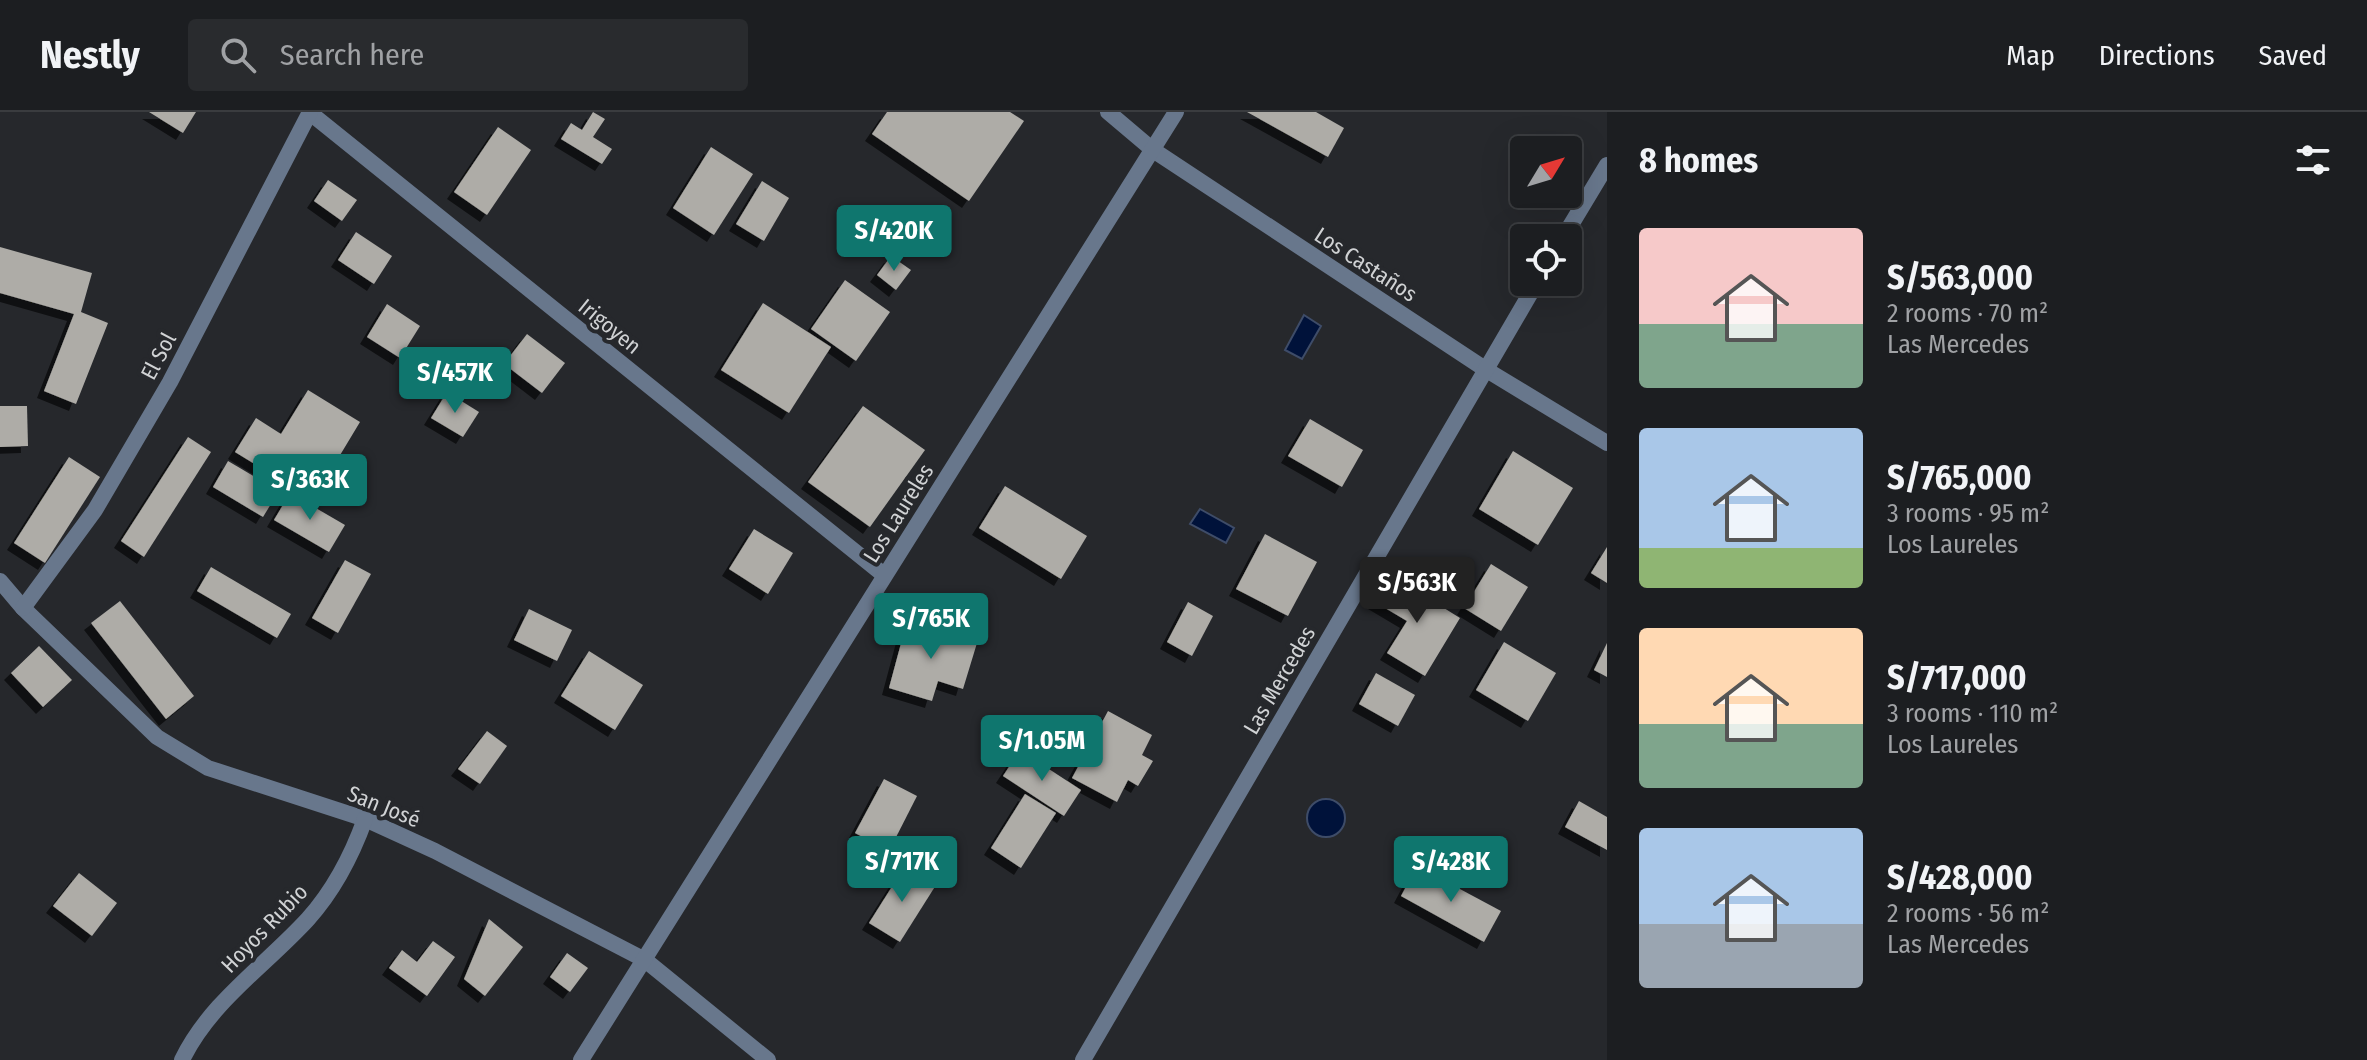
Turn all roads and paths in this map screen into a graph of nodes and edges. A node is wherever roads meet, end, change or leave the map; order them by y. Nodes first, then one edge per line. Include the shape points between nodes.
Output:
1 (309, 112) edge
2 (1108, 112) edge
3 (1176, 112) edge
4 (1153, 150) junction
5 (1607, 165) edge
6 (1571, 224) edge
7 (1529, 296) edge
8 (1485, 369) junction
9 (1607, 443) edge
10 (884, 575) junction
11 (0, 581) edge
12 (23, 608) junction
13 (365, 819) junction
14 (645, 960) junction
15 (182, 1060) edge
16 (581, 1060) edge
17 (768, 1060) edge
18 (1083, 1060) edge

1 - 10 street, Irigoyen
1 - 12 street, El Sol via 170,382 95,510
2 - 4 street, Los Castaños
3 - 4 street, Los Laureles
4 - 8 street, Los Castaños
4 - 10 street, Los Laureles
5 - 6 street
7 - 8 street, Las Mercedes
8 - 9 street, Los Castaños
8 - 18 street, Las Mercedes
10 - 14 street, Los Laureles
11 - 12 street, San José
12 - 13 street, San José via 157,737 208,768
13 - 14 street, San José
13 - 15 street, Hoyos Rubio via 339,876 310,917 202,1024
14 - 16 street, Los Laureles
14 - 17 street, San José

